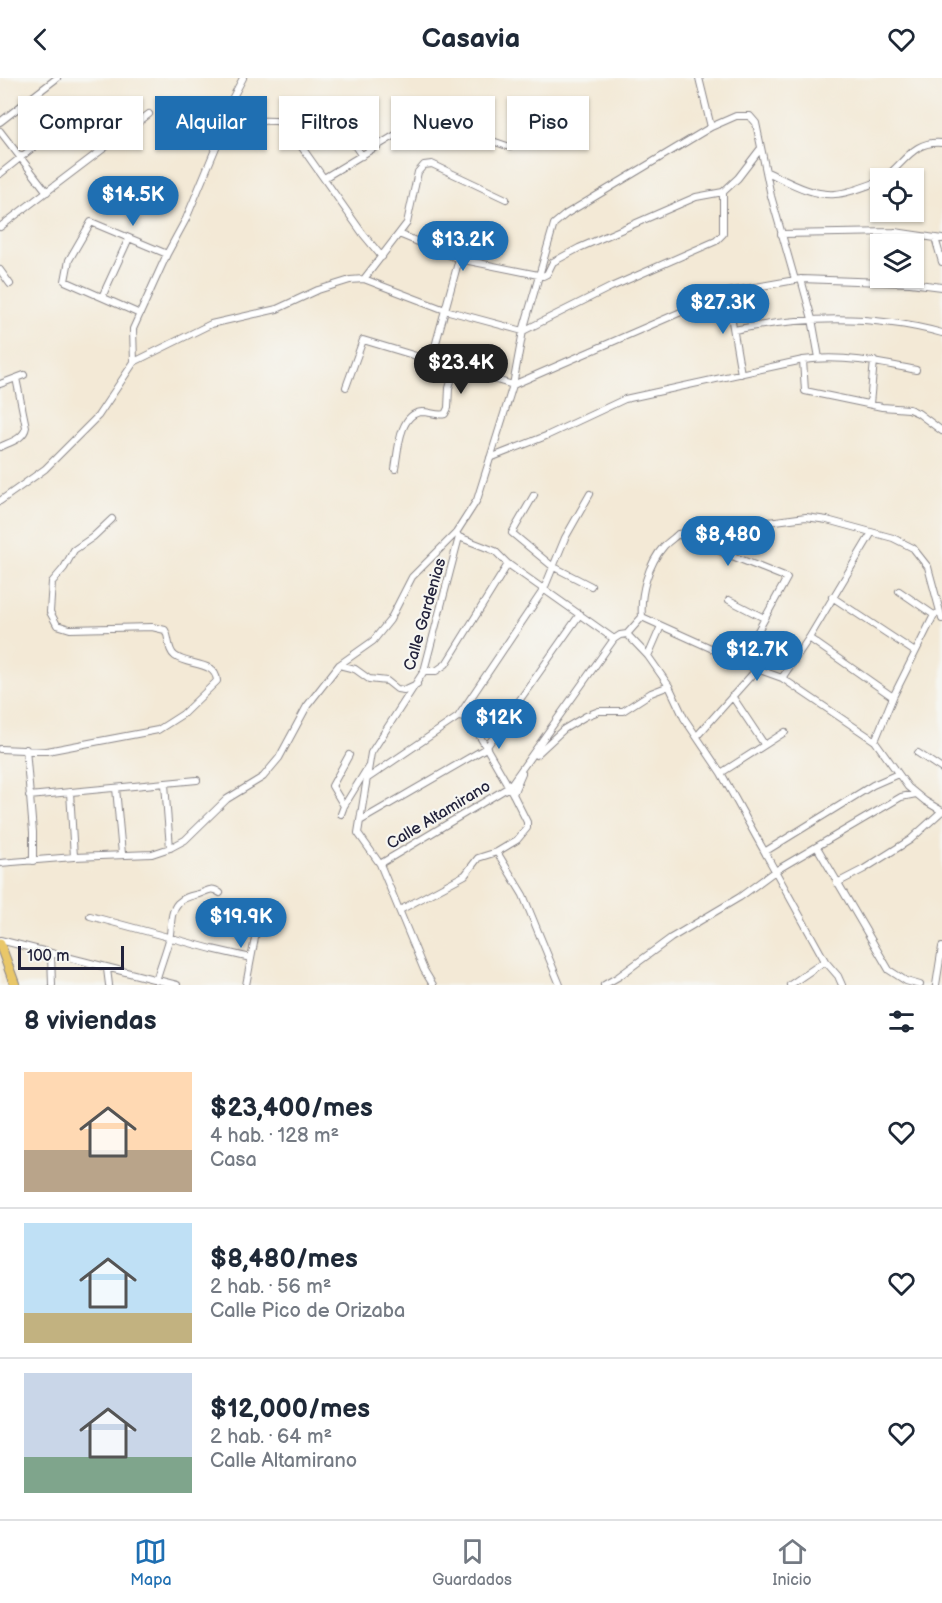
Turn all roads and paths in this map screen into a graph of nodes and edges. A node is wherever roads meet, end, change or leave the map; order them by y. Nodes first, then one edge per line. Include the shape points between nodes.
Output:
1 (57, 78) edge
2 (243, 78) edge
3 (699, 78) edge
4 (234, 96) edge
5 (148, 114) dead end
6 (267, 120) edge
7 (0, 123) edge
8 (711, 127) junction
9 (0, 131) edge
10 (942, 143) edge
11 (507, 146) edge
12 (761, 148) junction
13 (31, 150) edge
14 (215, 150) edge
15 (358, 150) edge
16 (362, 156) junction
17 (21, 158) junction
18 (898, 168) edge
19 (767, 172) junction
20 (0, 174) edge
21 (324, 178) junction
22 (870, 184) edge
23 (47, 192) junction
24 (723, 192) junction
25 (506, 199) dead end
26 (0, 227) edge
27 (895, 232) joint
28 (399, 234) junction
29 (781, 234) junction
30 (129, 238) junction
31 (938, 239) edge
32 (167, 254) junction
33 (382, 257) junction
34 (459, 259) junction
35 (942, 262) edge
36 (0, 270) edge
37 (538, 276) junction
38 (364, 279) junction
39 (798, 279) junction
40 (870, 280) edge
41 (924, 283) edge
42 (10, 284) dead end
43 (942, 287) edge
44 (728, 292) junction
45 (102, 297) junction
46 (445, 310) junction
47 (140, 314) junction
48 (812, 319) junction
49 (734, 330) junction
50 (523, 331) junction
51 (942, 333) edge
52 (819, 358) junction
53 (803, 360) junction
54 (431, 361) junction
55 (874, 361) junction
56 (134, 362) junction
57 (455, 367) junction
58 (916, 370) dead end
59 (741, 374) junction
60 (24, 375) dead end
61 (16, 378) junction
62 (0, 384) edge
63 (513, 385) junction
64 (346, 387) dead end
65 (870, 404) junction
66 (942, 431) edge
67 (0, 447) edge
68 (490, 458) junction
69 (395, 469) dead end
70 (590, 494) dead end
71 (534, 495) dead end
72 (0, 501) edge
73 (112, 519) dead end
74 (678, 534) junction
75 (871, 534) junction
76 (458, 535) junction
77 (508, 564) junction
78 (552, 566) junction
79 (591, 586) dead end
80 (544, 589) junction
81 (899, 591) dead end
82 (832, 597) junction
83 (729, 600) dead end
84 (580, 614) junction
85 (938, 615) edge
86 (642, 617) junction
87 (764, 618) junction
88 (661, 626) junction
89 (627, 634) junction
90 (808, 638) junction
91 (614, 639) junction
92 (915, 652) junction
93 (648, 656) junction
94 (742, 660) junction
95 (339, 665) junction
96 (757, 669) junction
97 (424, 671) junction
98 (782, 678) junction
99 (417, 683) junction
100 (669, 686) junction
101 (732, 696) junction
102 (893, 697) junction
103 (458, 717) junction
104 (785, 732) dead end
105 (698, 736) junction
106 (875, 741) junction
107 (764, 744) junction
108 (0, 748) edge
109 (486, 748) junction
110 (26, 749) junction
111 (918, 753) dead end
112 (349, 756) dead end
113 (370, 764) junction
114 (942, 769) edge
115 (721, 773) junction
116 (898, 774) junction
117 (368, 778) junction
118 (198, 780) dead end
119 (165, 784) junction
120 (509, 787) junction
121 (116, 788) junction
122 (70, 792) junction
123 (513, 794) junction
124 (916, 794) junction
125 (29, 795) junction
126 (344, 806) junction
127 (942, 811) edge
128 (341, 814) dead end
129 (360, 821) junction
130 (817, 847) junction
131 (170, 848) junction
132 (766, 851) junction
133 (497, 852) junction
134 (122, 854) junction
135 (74, 857) junction
136 (33, 861) junction
137 (0, 863) edge
138 (380, 864) junction
139 (775, 871) junction
140 (837, 883) junction
141 (220, 893) dead end
142 (400, 910) junction
143 (90, 916) dead end
144 (259, 917) dead end
145 (169, 937) junction
146 (0, 942) edge
147 (942, 947) edge
148 (51, 954) junction
149 (251, 958) junction
150 (825, 961) junction
151 (107, 969) junction
152 (156, 981) junction
153 (15, 985) edge
154 (52, 985) edge
155 (109, 985) edge
156 (177, 985) edge
157 (246, 985) edge
158 (432, 985) edge
159 (560, 985) edge
160 (604, 985) edge
161 (790, 985) edge
162 (842, 985) edge
163 (920, 985) edge
164 (936, 985) edge

1 - 7 street
2 - 4 street
3 - 8 street
5 - 23 street
6 - 21 street via 284,122
8 - 12 street via 736,116 750,116 756,123
8 - 37 street via 554,224
9 - 17 street
10 - 18 street via 914,149
11 - 16 street via 422,119
12 - 19 street
12 - 24 street
13 - 17 street
14 - 32 street
15 - 16 street
16 - 21 street
17 - 20 street
17 - 23 street
19 - 22 street via 827,194
19 - 29 street
21 - 33 street
23 - 26 street
24 - 37 street via 696,197 579,248 553,262 547,274
24 - 50 street via 723,234 716,241
25 - 28 street via 432,164 424,165 418,172 407,223
27 - 29 street
27 - 31 street
28 - 33 street
28 - 34 street
29 - 39 street
30 - 32 street
30 - 45 street
30 - 45 street via 91,222 69,260 65,281
31 - 35 street
32 - 47 street
33 - 38 street
34 - 37 street
34 - 46 street
36 - 42 street
37 - 50 street
38 - 46 street
38 - 56 street via 318,290 277,309 211,324
39 - 40 street
39 - 44 street
39 - 48 street
41 - 43 street
44 - 49 street
44 - 63 street
45 - 47 street
46 - 50 street
46 - 54 street
47 - 56 street via 133,329
48 - 49 street
48 - 51 street via 858,319
48 - 52 street
49 - 59 street
50 - 63 street
52 - 53 street
52 - 55 street
53 - 59 street
53 - 65 street via 805,391
54 - 57 street
54 - 64 street via 363,340
55 - 58 street
55 - 65 street
56 - 72 street via 98,416 45,469
57 - 63 street
57 - 69 street via 446,414 420,412 410,416
59 - 68 street via 624,399
60 - 61 street
61 - 62 street
61 - 67 street via 25,432
63 - 68 street
65 - 66 street via 909,409
68 - 76 street via 477,500
70 - 78 street
71 - 78 street via 512,533
73 - 110 street via 74,550 52,582 50,612 57,624 70,629 165,630 175,656 212,669 217,681 183,714 158,730 46,751
74 - 75 street via 806,517
74 - 86 street via 664,546 647,578
74 - 87 street via 787,578
75 - 82 street
75 - 85 street via 913,548 928,567
76 - 77 street via 495,551
76 - 95 street via 412,577 390,620 374,641
76 - 97 street, Calle Gardenias
77 - 80 street
77 - 97 street via 446,664 436,671
78 - 79 street
78 - 80 street
80 - 84 street
80 - 103 street
81 - 85 street
82 - 90 street
82 - 92 street
83 - 87 street
84 - 91 street
84 - 109 street
85 - 92 street
86 - 88 street
86 - 89 street
87 - 94 street
88 - 93 street
88 - 94 street
89 - 91 street
89 - 93 street
90 - 98 street
90 - 102 street
91 - 120 street, Calle Altamirano
92 - 102 street
93 - 100 street
94 - 96 street
95 - 99 street via 356,669 369,679 387,681 397,689 405,690
95 - 131 street via 263,777 227,799 184,840
96 - 98 street
96 - 101 street
97 - 99 street, Calle Gardenias
98 - 106 street
99 - 113 street, Calle Gardenias via 371,753
100 - 105 street via 684,718
100 - 123 street via 623,711 599,711 564,729 521,774
101 - 105 street
101 - 107 street
102 - 106 street
103 - 109 street via 471,721
103 - 117 street
104 - 107 street
105 - 115 street
106 - 116 street
107 - 115 street
108 - 110 street
109 - 120 street
109 - 129 street
110 - 125 street
111 - 114 street
112 - 126 street via 332,786
113 - 117 street, Calle Gardenias
113 - 126 street
115 - 132 street
116 - 124 street
116 - 132 street via 873,785
117 - 129 street, Calle Gardenias
118 - 119 street
119 - 121 street
119 - 131 street
120 - 123 street
120 - 138 street, Calle Altamirano
121 - 122 street
121 - 134 street
122 - 125 street
122 - 135 street
123 - 133 street via 527,828 517,840
124 - 127 street
124 - 130 street via 902,797
125 - 136 street
126 - 128 street
127 - 140 street via 910,840
129 - 138 street, Calle Gardenias via 358,834
130 - 139 street
130 - 140 street
131 - 134 street via 152,854
132 - 139 street
133 - 142 street via 478,858 465,875
133 - 159 street via 523,895
134 - 135 street
135 - 136 street
136 - 137 street
138 - 142 street
139 - 150 street
139 - 160 street
140 - 163 street via 889,970
141 - 145 street via 209,889 176,905
142 - 158 street
143 - 145 street
144 - 149 street
145 - 149 street
145 - 152 street
146 - 148 street
146 - 153 main road
147 - 164 street
148 - 151 street
148 - 154 street
149 - 157 street
150 - 161 street
150 - 162 street
151 - 152 street
151 - 155 street
152 - 156 street

